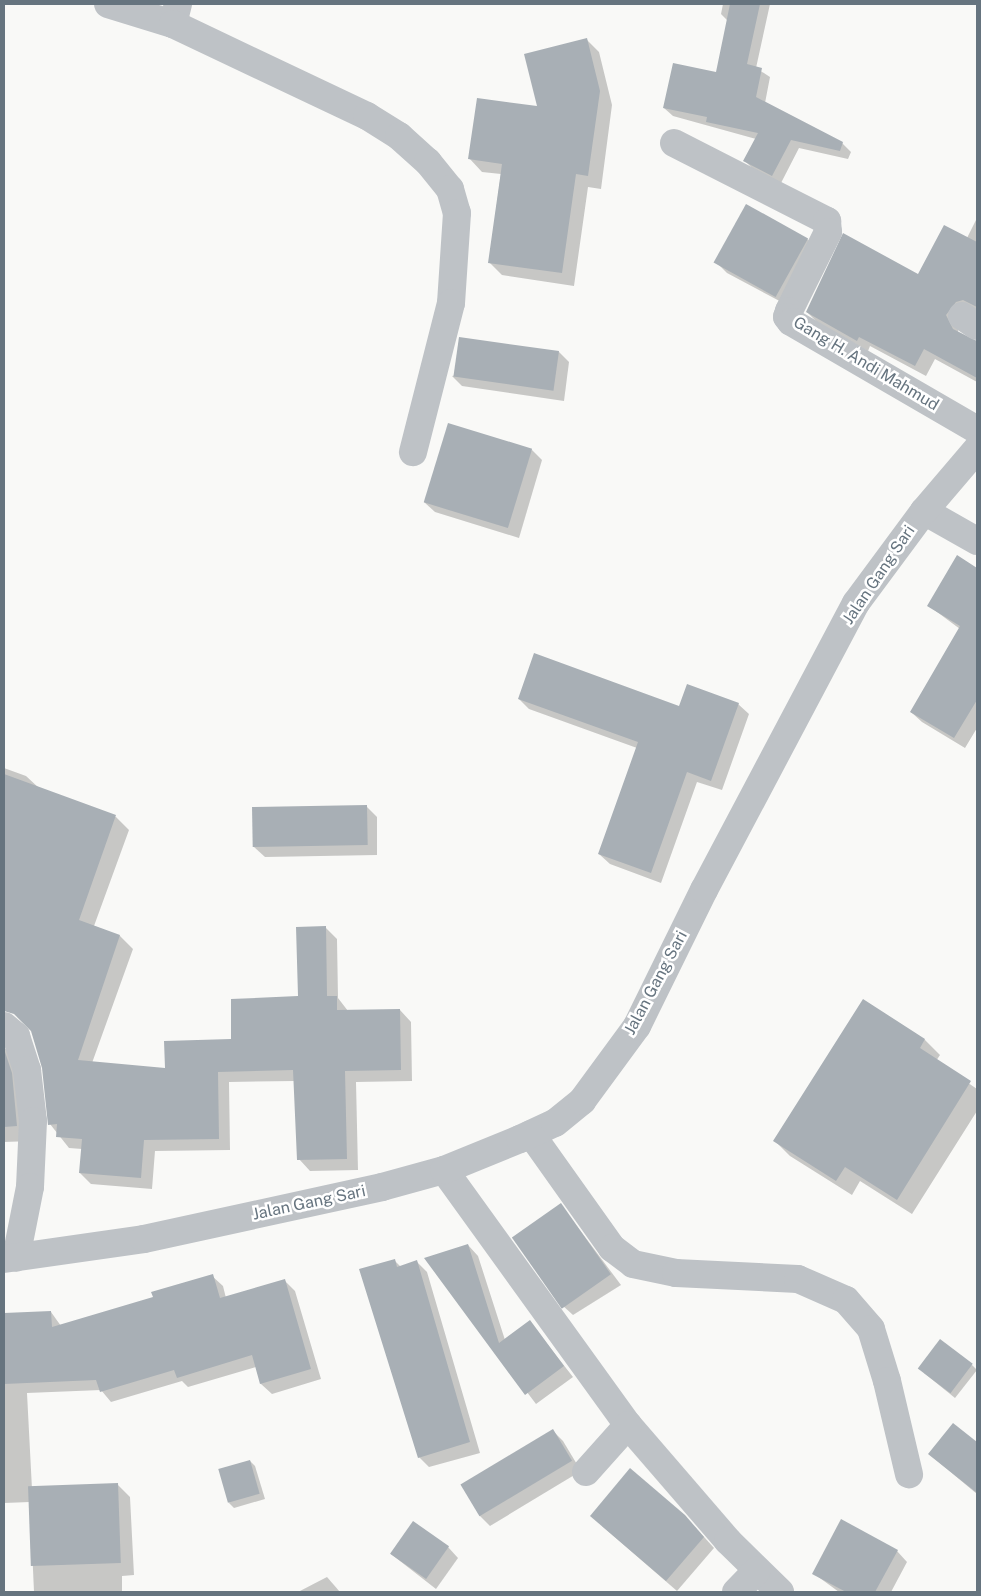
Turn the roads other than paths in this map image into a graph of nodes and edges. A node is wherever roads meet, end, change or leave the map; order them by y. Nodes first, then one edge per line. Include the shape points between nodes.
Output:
1 (108, 4) edge
2 (176, 14) edge
3 (674, 143) dead end
4 (977, 430) edge
5 (977, 449) edge
6 (413, 452) dead end
7 (924, 511) junction
8 (977, 541) edge
9 (4, 1026) edge
10 (531, 1134) junction
11 (444, 1170) junction
12 (10, 1258) edge
13 (628, 1425) junction
14 (586, 1472) dead end
15 (909, 1474) dead end
16 (757, 1570) junction
17 (736, 1592) edge
18 (780, 1592) edge

1 - 2 street
2 - 6 street via 367,116 406,142 450,188 457,213 451,303
3 - 4 street, Gang H. Andi Mahmud via 827,221 828,232 789,310 791,322
5 - 7 street, Jalan Gang Sari
7 - 8 street
7 - 10 street, Jalan Gang Sari via 856,603 704,890 637,1026 582,1101 555,1123
9 - 12 street via 16,1036 27,1070 33,1121 30,1187
10 - 11 street, Jalan Gang Sari
10 - 15 street via 612,1248 633,1264 676,1273 798,1279 846,1300 871,1328
11 - 12 street, Jalan Gang Sari via 382,1187 144,1239
11 - 13 street
13 - 14 street
13 - 16 street
16 - 17 street
16 - 18 street

